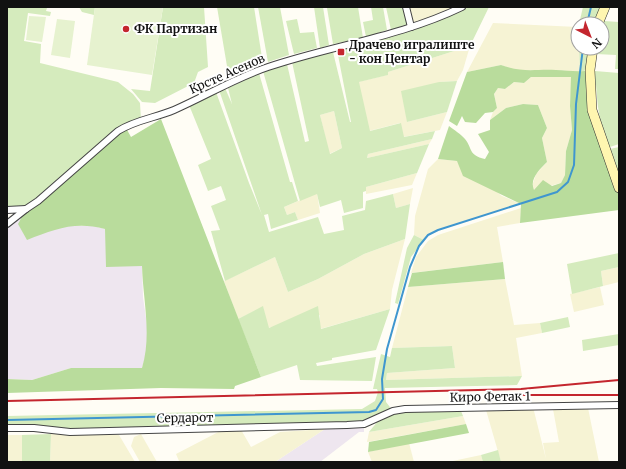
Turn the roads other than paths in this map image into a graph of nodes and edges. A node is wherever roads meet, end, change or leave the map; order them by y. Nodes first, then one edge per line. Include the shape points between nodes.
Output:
1 (406, 7) edge
2 (462, 7) edge
3 (411, 27) junction
4 (592, 56) edge
5 (619, 188) edge
6 (26, 209) junction
7 (7, 210) edge
8 (7, 224) edge
9 (619, 406) edge
10 (364, 424) joint
11 (7, 428) edge

1 - 3 street
2 - 3 street, Крсте Асенов
3 - 6 street, Крсте Асенов via 384,37 266,67 165,114 129,124 38,202
4 - 5 main road via 592,110
6 - 7 street
6 - 8 street, Крсте Асенов
9 - 10 street, Киро Фетак 1 via 405,409
10 - 11 street, Сердарот via 70,432

